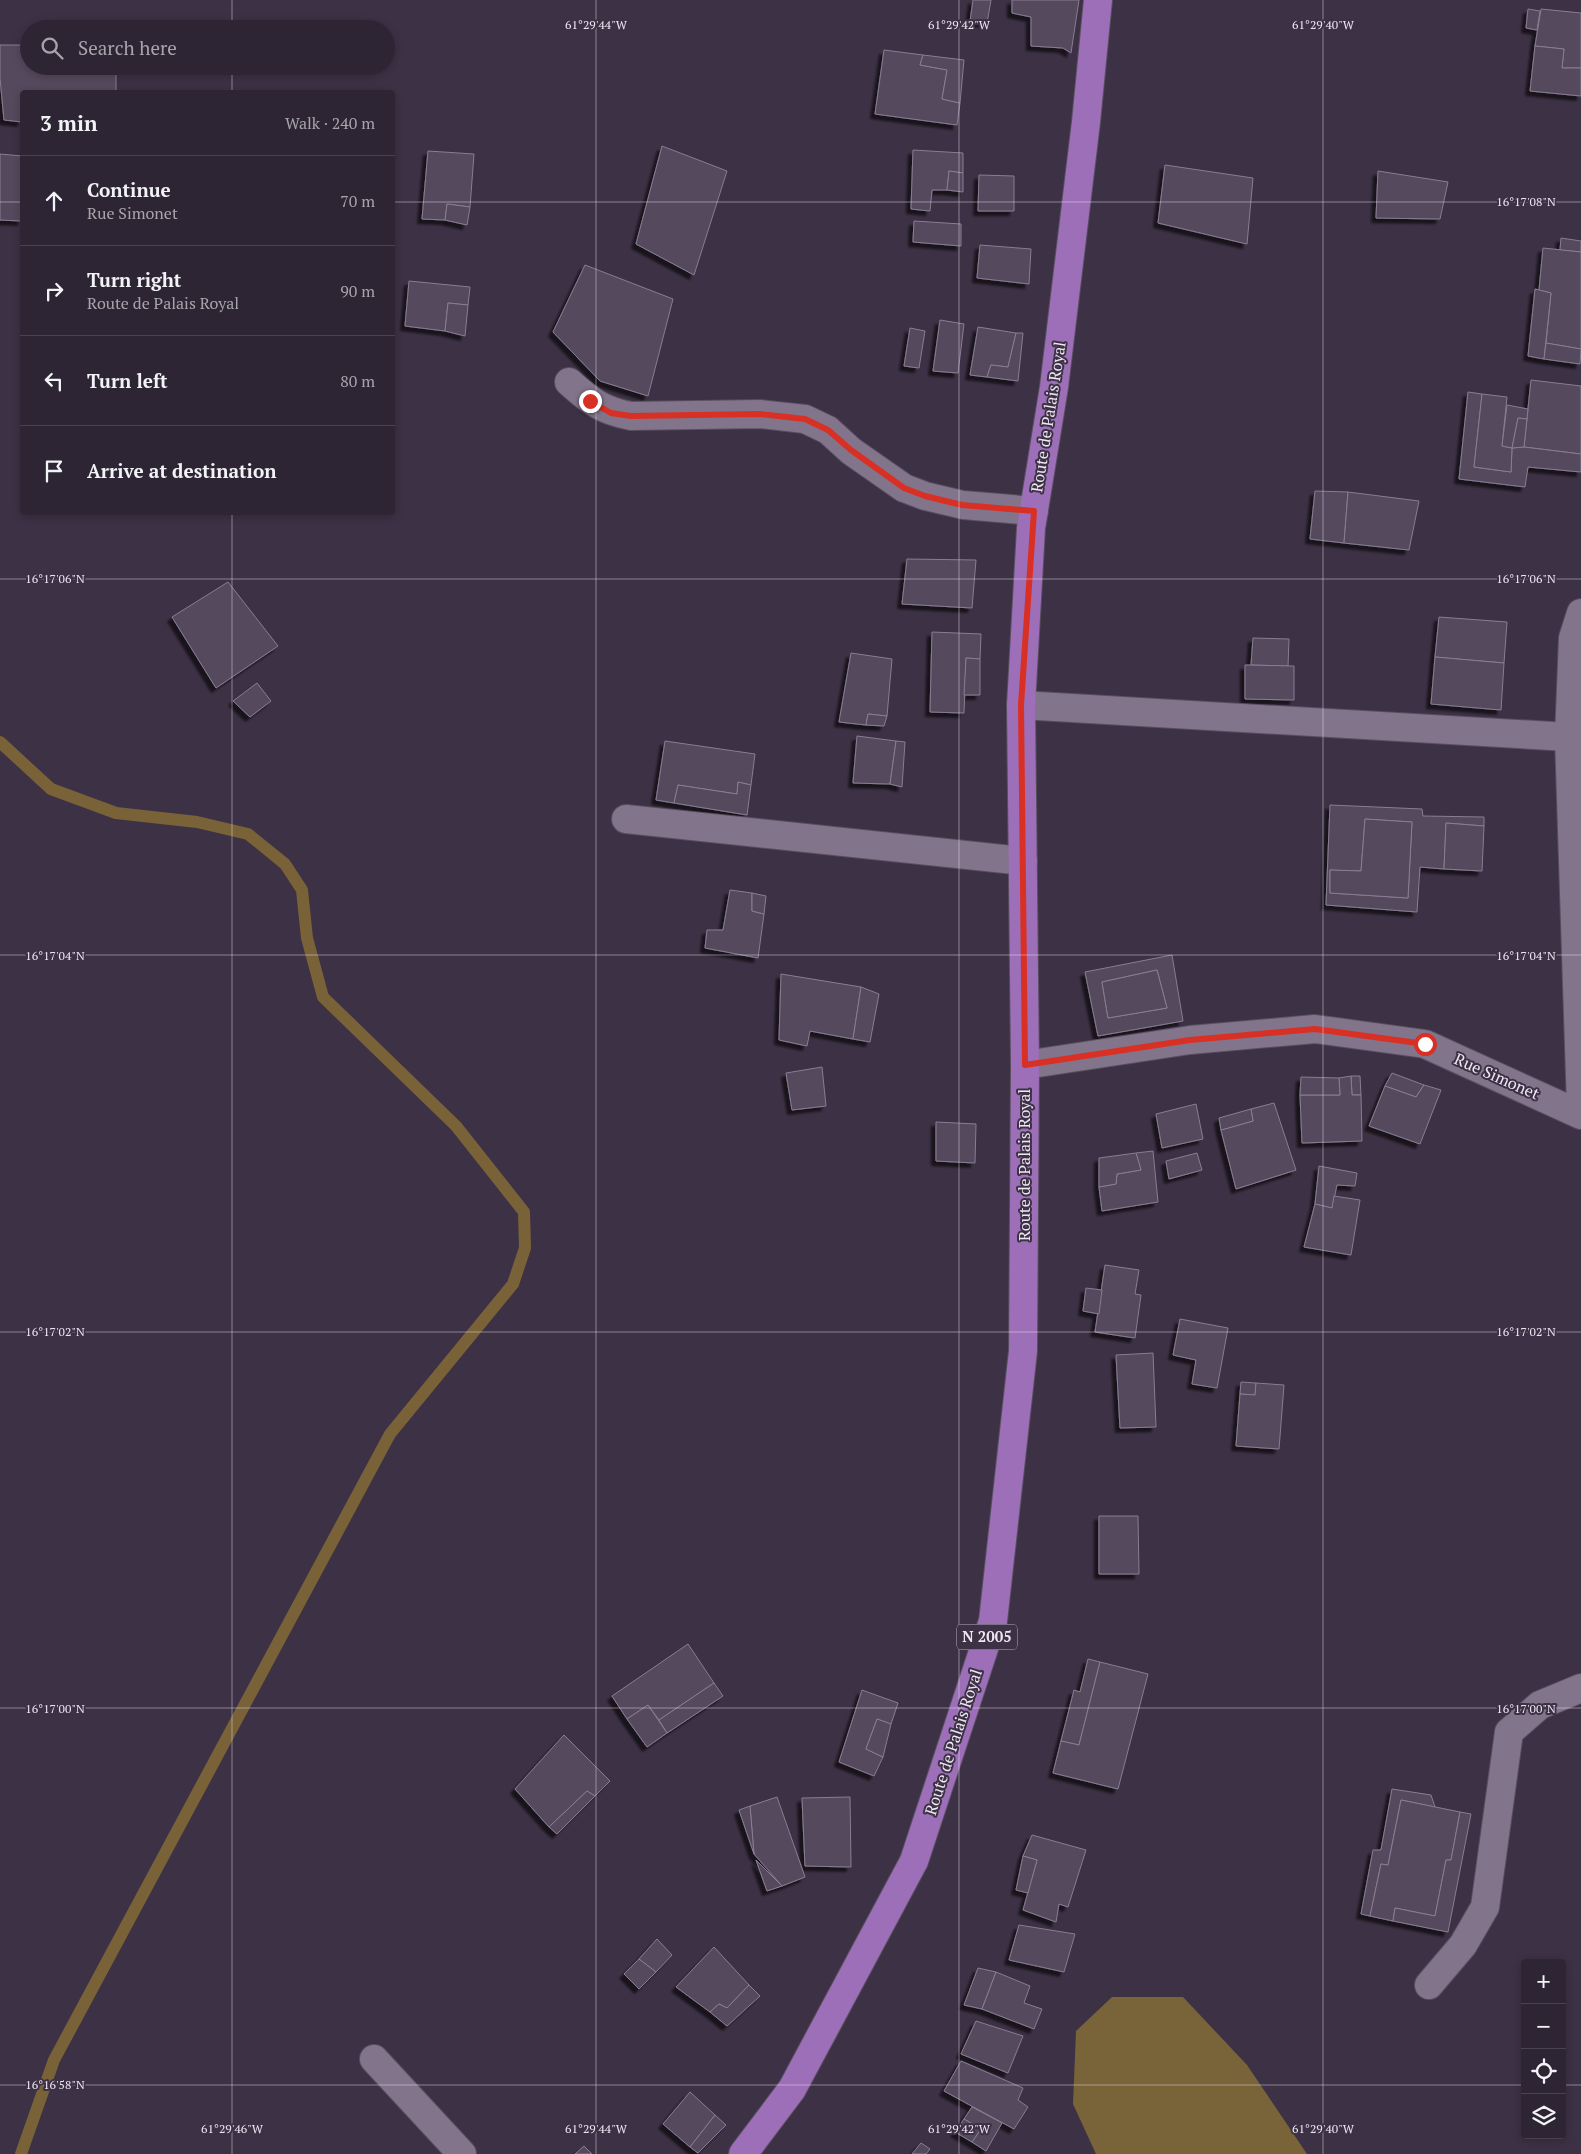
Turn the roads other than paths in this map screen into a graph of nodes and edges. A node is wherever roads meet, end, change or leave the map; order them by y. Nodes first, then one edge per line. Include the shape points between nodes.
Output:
1 (1098, 0) edge
2 (569, 382) dead end
3 (1034, 511) junction
4 (1581, 614) edge
5 (1021, 705) junction
6 (1569, 737) junction
7 (626, 819) dead end
8 (1023, 861) junction
9 (1025, 1065) junction
10 (1581, 1108) edge
11 (1581, 1115) edge
12 (1581, 1688) edge
13 (1429, 1984) dead end
14 (374, 2059) dead end
15 (462, 2154) edge
16 (743, 2154) edge

1 - 3 main road, Route de Palais Royal / N 2005 via 1054,387
2 - 3 street via 590,401 611,413 631,416 760,414 805,419 828,430 904,488 962,505
3 - 5 main road, Route de Palais Royal / N 2005
4 - 6 street via 1573,638
5 - 6 street
5 - 8 main road, Route de Palais Royal / N 2005
6 - 10 street
7 - 8 street
8 - 9 main road, Route de Palais Royal / N 2005
9 - 11 street, Rue Simonet via 1190,1040 1315,1029 1425,1044
9 - 16 main road, Route de Palais Royal / N 2005 via 1023,1351 993,1621 914,1861 792,2089
12 - 13 street via 1540,1705 1509,1732 1485,1907 1463,1944
14 - 15 street

